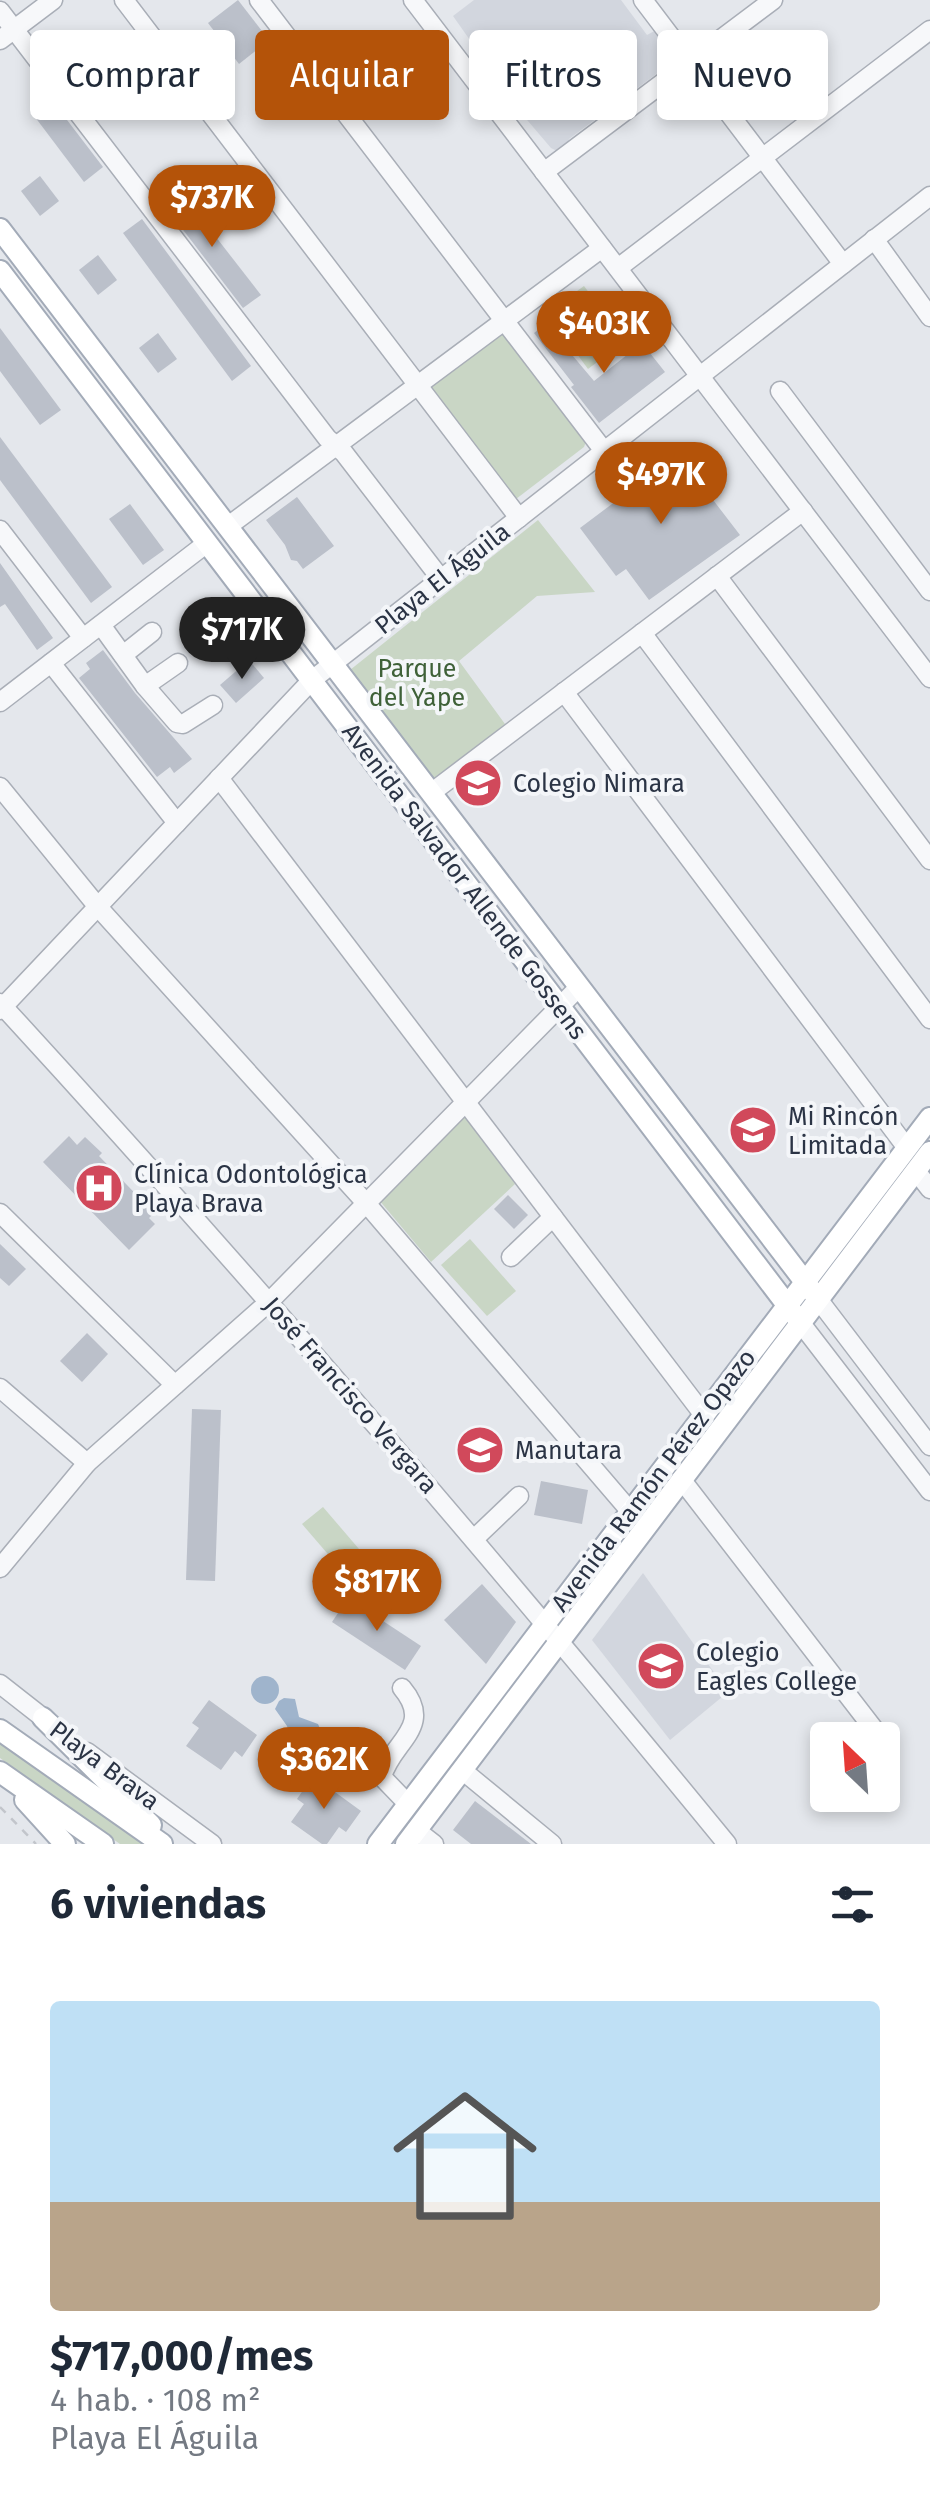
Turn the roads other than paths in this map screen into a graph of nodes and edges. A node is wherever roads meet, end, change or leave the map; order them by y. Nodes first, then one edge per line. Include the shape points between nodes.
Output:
1 (53, 0) edge
2 (124, 0) edge
3 (259, 0) edge
4 (414, 0) edge
5 (643, 0) edge
6 (773, 0) edge
7 (0, 10) edge
8 (666, 30) edge
9 (733, 30) edge
10 (930, 30) edge
11 (7, 35) edge
12 (657, 87) edge
13 (734, 120) edge
14 (763, 158) junction
15 (544, 172) junction
16 (930, 196) edge
17 (0, 229) edge
18 (874, 239) junction
19 (602, 248) junction
20 (843, 264) junction
21 (618, 268) junction
22 (0, 271) edge
23 (930, 317) edge
24 (504, 321) junction
25 (700, 376) junction
26 (418, 385) junction
27 (780, 391) dead end
28 (335, 446) junction
29 (604, 451) junction
30 (803, 511) junction
31 (519, 518) junction
32 (228, 527) junction
33 (0, 530) edge
34 (207, 543) junction
35 (717, 576) junction
36 (442, 578) junction
37 (928, 584) edge
38 (101, 625) junction
39 (152, 632) dead end
40 (642, 633) junction
41 (83, 638) junction
42 (123, 656) junction
43 (51, 663) junction
44 (178, 663) dead end
45 (332, 664) junction
46 (930, 678) edge
47 (312, 680) junction
48 (144, 686) junction
49 (564, 692) junction
50 (0, 702) edge
51 (214, 705) dead end
52 (219, 778) junction
53 (0, 788) edge
54 (431, 794) junction
55 (177, 822) junction
56 (930, 860) edge
57 (98, 906) junction
58 (579, 987) junction
59 (1, 1006) edge
60 (560, 1006) junction
61 (930, 1018) edge
62 (466, 1102) junction
63 (930, 1118) edge
64 (907, 1148) junction
65 (930, 1152) edge
66 (916, 1171) junction
67 (930, 1189) edge
68 (366, 1203) junction
69 (0, 1213) edge
70 (553, 1217) junction
71 (511, 1257) dead end
72 (811, 1290) junction
73 (270, 1300) junction
74 (794, 1313) junction
75 (175, 1385) junction
76 (0, 1388) edge
77 (704, 1414) junction
78 (930, 1446) edge
79 (87, 1463) junction
80 (681, 1480) junction
81 (930, 1492) edge
82 (519, 1496) dead end
83 (630, 1511) junction
84 (474, 1539) junction
85 (0, 1568) edge
86 (545, 1622) junction
87 (560, 1640) junction
88 (0, 1684) edge
89 (402, 1688) dead end
90 (44, 1718) junction
91 (868, 1722) edge
92 (0, 1730) edge
93 (462, 1770) junction
94 (0, 1772) edge
95 (408, 1804) junction
96 (411, 1837) edge
97 (65, 1844) edge
98 (103, 1844) edge
99 (166, 1844) edge
100 (212, 1844) edge
101 (378, 1844) edge
102 (434, 1844) edge
103 (552, 1844) edge
104 (727, 1844) edge

1 - 11 street
2 - 26 street
3 - 24 street
4 - 15 street
5 - 8 street
6 - 9 street
7 - 11 street
10 - 14 street
11 - 28 street
12 - 15 street
13 - 14 street
14 - 20 street
14 - 21 street
15 - 19 street
16 - 18 street, Playa El Águila
17 - 32 main road, Avenida Salvador Allende Gossens
18 - 20 street, Playa El Águila
18 - 23 street
19 - 21 street
19 - 24 street
20 - 25 street, Playa El Águila
21 - 25 street
22 - 34 main road, Avenida Salvador Allende Gossens
24 - 26 street
24 - 29 street
25 - 29 street, Playa El Águila
25 - 30 street
26 - 28 street
26 - 31 street
27 - 37 street
28 - 32 street
28 - 36 street
29 - 31 street, Playa El Águila
30 - 35 street
30 - 46 street
31 - 36 street, Playa El Águila
32 - 45 main road, Avenida Salvador Allende Gossens
33 - 41 street
34 - 38 street
34 - 47 main road, Avenida Salvador Allende Gossens
35 - 40 street
35 - 56 street
36 - 45 street, Playa El Águila
38 - 41 street
38 - 42 street
39 - 42 street
40 - 49 street
40 - 61 street
41 - 43 street
42 - 48 street
43 - 50 street
43 - 55 street
44 - 48 street
45 - 47 street, Playa El Águila
45 - 54 main road, Avenida Salvador Allende Gossens
47 - 52 street, Playa El Águila
47 - 60 main road, Avenida Salvador Allende Gossens
48 - 51 street via 176,723
49 - 54 street
49 - 64 street
52 - 55 street, Playa El Águila
52 - 62 street
53 - 57 street
54 - 58 main road, Avenida Salvador Allende Gossens
55 - 57 street, Playa El Águila
57 - 59 street, Playa El Águila
57 - 68 street
58 - 60 street
58 - 72 main road, Avenida Salvador Allende Gossens
59 - 73 street, José Francisco Vergara
60 - 62 street
60 - 74 main road, Avenida Salvador Allende Gossens
62 - 68 street
62 - 70 street
63 - 64 main road, Avenida Ramón Pérez Opazo
64 - 72 main road, Avenida Ramón Pérez Opazo
65 - 66 main road, Avenida Ramón Pérez Opazo
66 - 67 street
66 - 72 main road, Avenida Ramón Pérez Opazo
68 - 73 street
68 - 83 street
69 - 75 street
70 - 71 street
70 - 77 street
72 - 74 main road, Avenida Ramón Pérez Opazo
72 - 78 street, Avenida Salvador Allende Gossens
73 - 75 street
73 - 84 street, José Francisco Vergara
74 - 77 main road, Avenida Ramón Pérez Opazo
74 - 80 main road, Avenida Ramón Pérez Opazo
74 - 81 street, Avenida Salvador Allende Gossens
75 - 79 street
76 - 79 street
77 - 83 main road, Avenida Ramón Pérez Opazo
79 - 85 street
80 - 87 main road, Avenida Ramón Pérez Opazo
80 - 91 street
82 - 84 street
83 - 86 main road, Avenida Ramón Pérez Opazo
84 - 86 street, José Francisco Vergara
86 - 87 street, José Francisco Vergara
86 - 95 main road, Avenida Ramón Pérez Opazo
87 - 93 main road, Avenida Ramón Pérez Opazo
87 - 104 street, José Francisco Vergara
88 - 90 street, Playa Brava
89 - 95 street via 415,1718 382,1777
90 - 99 main road
90 - 100 street, Playa Brava
92 - 99 main road
93 - 96 main road, Avenida Ramón Pérez Opazo
93 - 103 street
94 - 97 main road
94 - 98 main road
95 - 101 main road, Avenida Ramón Pérez Opazo
96 - 102 street

